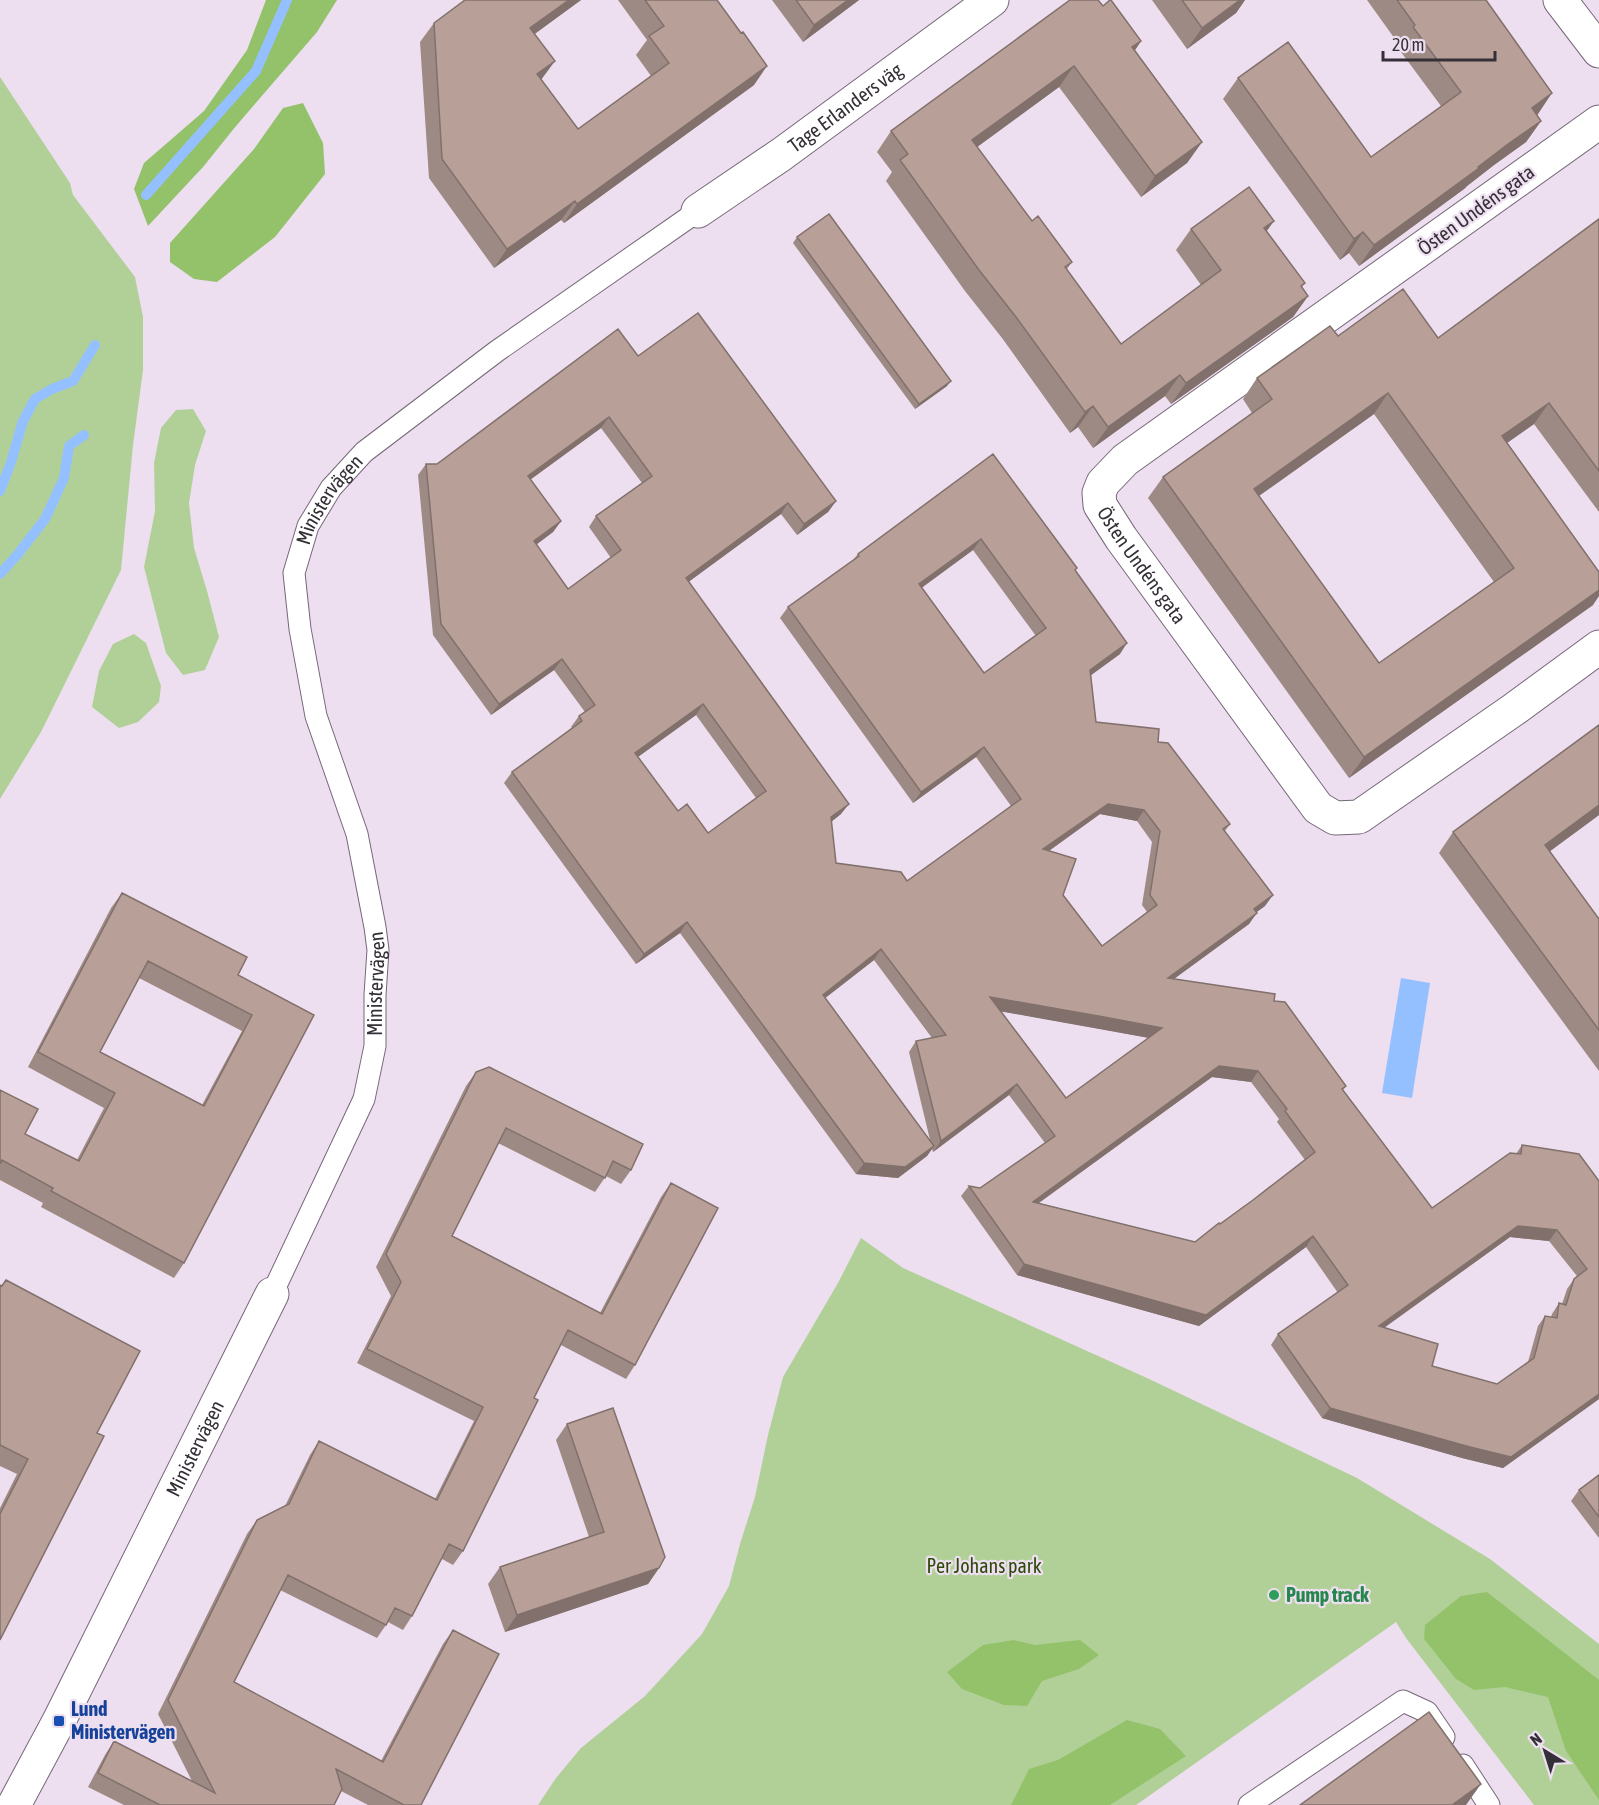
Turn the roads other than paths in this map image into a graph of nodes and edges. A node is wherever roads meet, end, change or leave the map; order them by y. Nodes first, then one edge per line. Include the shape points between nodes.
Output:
1 (992, 0) edge
2 (1560, 0) edge
3 (1599, 51) edge
4 (1599, 122) edge
5 (698, 211) joint
6 (1599, 647) edge
7 (272, 1294) joint
8 (14, 1805) edge
9 (1249, 1805) edge
10 (1489, 1805) edge

1 - 5 street, Tage Erlanders väg
2 - 3 street
4 - 6 street, Östen Undéns gata via 1125,460 1103,483 1099,493 1105,514 1188,630 1318,807 1335,818 1359,817
5 - 7 lane, Ministervägen via 497,351 364,452 331,488 308,526 294,573 300,628 316,716 357,834 375,927 375,1046 364,1099
7 - 8 street, Ministervägen
9 - 10 lane via 1403,1701 1426,1712

